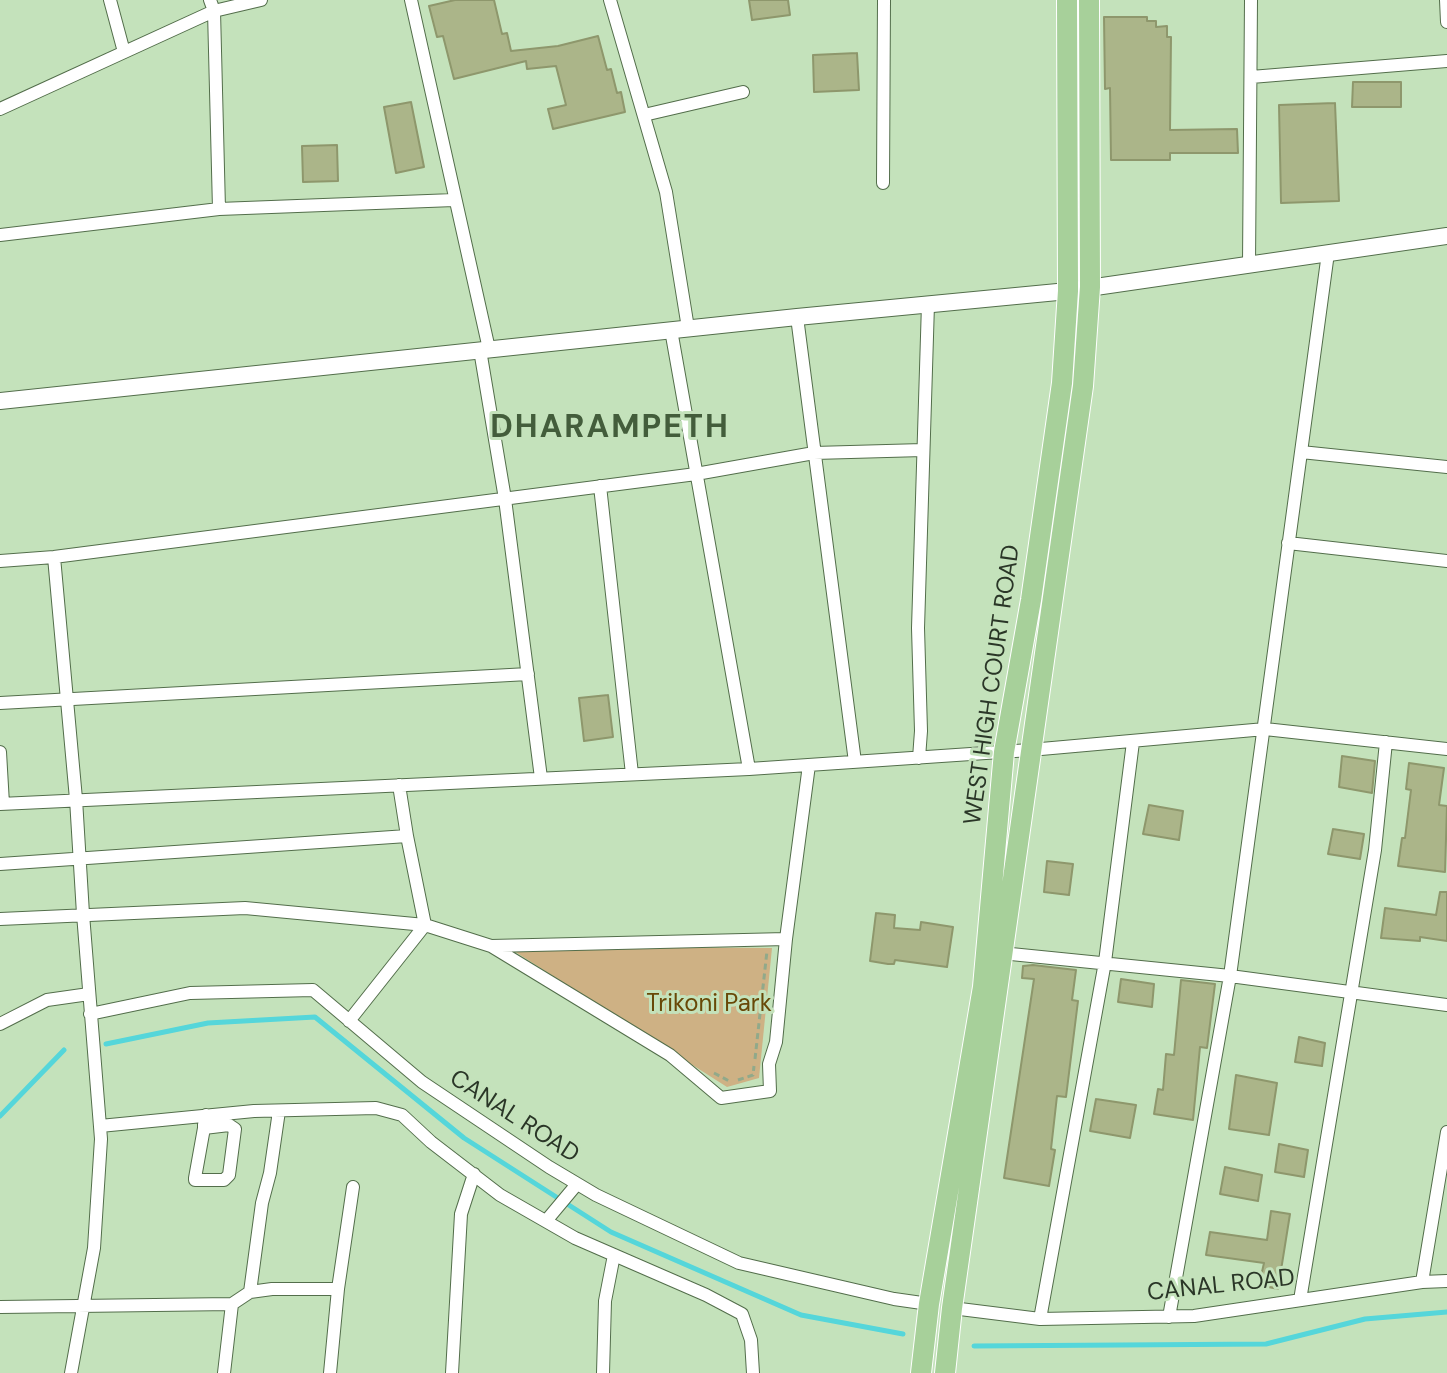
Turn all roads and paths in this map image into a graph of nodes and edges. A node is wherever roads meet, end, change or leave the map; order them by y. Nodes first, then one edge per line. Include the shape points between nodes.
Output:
1 (110, 0) edge
2 (261, 0) edge
3 (411, 0) edge
4 (610, 0) edge
5 (884, 0) edge
6 (1067, 0) edge
7 (1089, 0) edge
8 (1251, 0) edge
9 (1446, 0) edge
10 (212, 5) edge
11 (1447, 22) edge
12 (124, 52) junction
13 (1447, 61) edge
14 (1251, 77) junction
15 (743, 92) dead end
16 (0, 109) edge
17 (644, 115) junction
18 (883, 183) dead end
19 (454, 200) junction
20 (219, 209) junction
21 (0, 235) edge
22 (1447, 236) edge
23 (1328, 253) junction
24 (1249, 264) junction
25 (1090, 287) junction
26 (1068, 291) junction
27 (928, 304) junction
28 (797, 317) junction
29 (688, 328) junction
30 (671, 330) junction
31 (484, 350) junction
32 (0, 401) edge
33 (923, 450) junction
34 (1301, 452) junction
35 (814, 453) junction
36 (1447, 467) edge
37 (696, 474) junction
38 (600, 486) junction
39 (505, 499) junction
40 (1288, 543) junction
41 (54, 557) junction
42 (0, 561) edge
43 (1447, 561) edge
44 (528, 674) junction
45 (67, 699) junction
46 (0, 703) edge
47 (1265, 729) junction
48 (1133, 742) junction
49 (1386, 742) junction
50 (1447, 749) edge
51 (1030, 750) junction
52 (0, 752) edge
53 (1004, 752) junction
54 (919, 758) junction
55 (855, 762) junction
56 (809, 765) junction
57 (749, 769) junction
58 (632, 774) junction
59 (541, 778) junction
60 (399, 785) junction
61 (76, 799) junction
62 (2, 804) edge
63 (407, 836) junction
64 (80, 859) junction
65 (0, 864) edge
66 (83, 914) junction
67 (0, 919) edge
68 (425, 925) junction
69 (786, 939) junction
70 (745, 940) junction
71 (491, 946) junction
72 (1001, 953) junction
73 (1105, 962) junction
74 (1230, 976) junction
75 (1352, 991) junction
76 (89, 994) junction
77 (1447, 1005) edge
78 (90, 1014) junction
79 (2, 1021) edge
80 (349, 1021) junction
81 (703, 1066) dead end
82 (279, 1111) junction
83 (205, 1122) junction
84 (100, 1126) junction
85 (1447, 1132) edge
86 (474, 1174) junction
87 (577, 1184) junction
88 (353, 1187) dead end
89 (1441, 1206) edge
90 (546, 1221) junction
91 (614, 1255) junction
92 (1447, 1281) edge
93 (1422, 1282) junction
94 (338, 1289) junction
95 (250, 1292) junction
96 (1300, 1300) junction
97 (84, 1304) junction
98 (232, 1304) junction
99 (929, 1304) junction
100 (0, 1307) edge
101 (952, 1308) junction
102 (1169, 1317) junction
103 (1040, 1319) junction
104 (71, 1373) edge
105 (224, 1373) edge
106 (330, 1373) edge
107 (452, 1373) edge
108 (603, 1373) edge
109 (753, 1373) edge
110 (921, 1373) edge
111 (945, 1373) edge

1 - 12 street
2 - 10 street
3 - 19 street
4 - 17 street
5 - 18 street
6 - 26 main road, WEST HIGH COURT ROAD
7 - 25 main road, WEST HIGH COURT ROAD
8 - 14 street
9 - 11 street
10 - 12 street
10 - 20 street
12 - 16 street
13 - 14 street
14 - 24 street
15 - 17 street
17 - 29 street via 666,192
19 - 20 street
19 - 31 street
20 - 21 street
22 - 23 street
23 - 24 street
23 - 34 street
24 - 25 street
25 - 26 street
25 - 51 main road, WEST HIGH COURT ROAD via 1083,386
26 - 27 street
26 - 53 main road, WEST HIGH COURT ROAD via 1062,383
27 - 28 street
27 - 33 street
28 - 29 street
28 - 35 street
29 - 30 street
30 - 31 street
30 - 37 street
31 - 32 street
31 - 39 street
33 - 35 street
33 - 54 street
34 - 36 street
34 - 40 street
35 - 37 street
35 - 55 street
37 - 38 street
37 - 57 street
38 - 39 street
38 - 58 street
39 - 41 street
39 - 44 street
40 - 43 street
40 - 47 street
41 - 42 street
41 - 45 street
44 - 45 street
44 - 59 street
45 - 46 street
45 - 61 street
47 - 48 street
47 - 49 street
47 - 74 street
48 - 51 street
48 - 73 street
49 - 50 street
49 - 75 street
51 - 53 street
51 - 72 main road, WEST HIGH COURT ROAD
52 - 62 street
53 - 54 street
53 - 99 main road, WEST HIGH COURT ROAD via 983,987
54 - 55 street
55 - 56 street
56 - 57 street
56 - 69 street
57 - 58 street
58 - 59 street
59 - 60 street
60 - 61 street
60 - 63 street
61 - 62 street
61 - 64 street
63 - 64 street
63 - 68 street
64 - 65 street
64 - 66 street
66 - 67 street
66 - 68 street via 245,908
66 - 76 street
68 - 71 street
68 - 80 street
69 - 70 street
69 - 71 street via 770,1091 721,1098 670,1055
70 - 71 street
70 - 81 path via 745,948 767,948 753,1075 730,1083
72 - 73 street
72 - 101 main road, WEST HIGH COURT ROAD
73 - 74 street
73 - 103 street
74 - 75 street
74 - 102 street
75 - 77 street
75 - 96 street
76 - 78 street
76 - 79 street via 47,1000
78 - 80 street, CANAL ROAD via 190,993 313,990
78 - 84 street
80 - 87 street, CANAL ROAD via 422,1082
82 - 83 street
82 - 86 street via 376,1108 402,1115
82 - 95 street
83 - 83 street via 195,1180 224,1180 235,1129
83 - 84 street
84 - 97 street via 101,1179
85 - 89 street
86 - 90 street
86 - 107 street via 461,1214
87 - 90 street
87 - 99 street, CANAL ROAD via 739,1263
88 - 94 street
89 - 93 street
90 - 91 street
91 - 108 street via 605,1301
91 - 109 street via 742,1314 751,1340
92 - 93 street, CANAL ROAD
93 - 96 street, CANAL ROAD
94 - 95 street
94 - 106 street
95 - 98 street
96 - 102 street, CANAL ROAD
97 - 98 street
97 - 100 street
97 - 104 street
98 - 105 street
99 - 110 main road, WEST HIGH COURT ROAD
101 - 103 street, CANAL ROAD
101 - 111 main road, WEST HIGH COURT ROAD
102 - 103 street, CANAL ROAD

